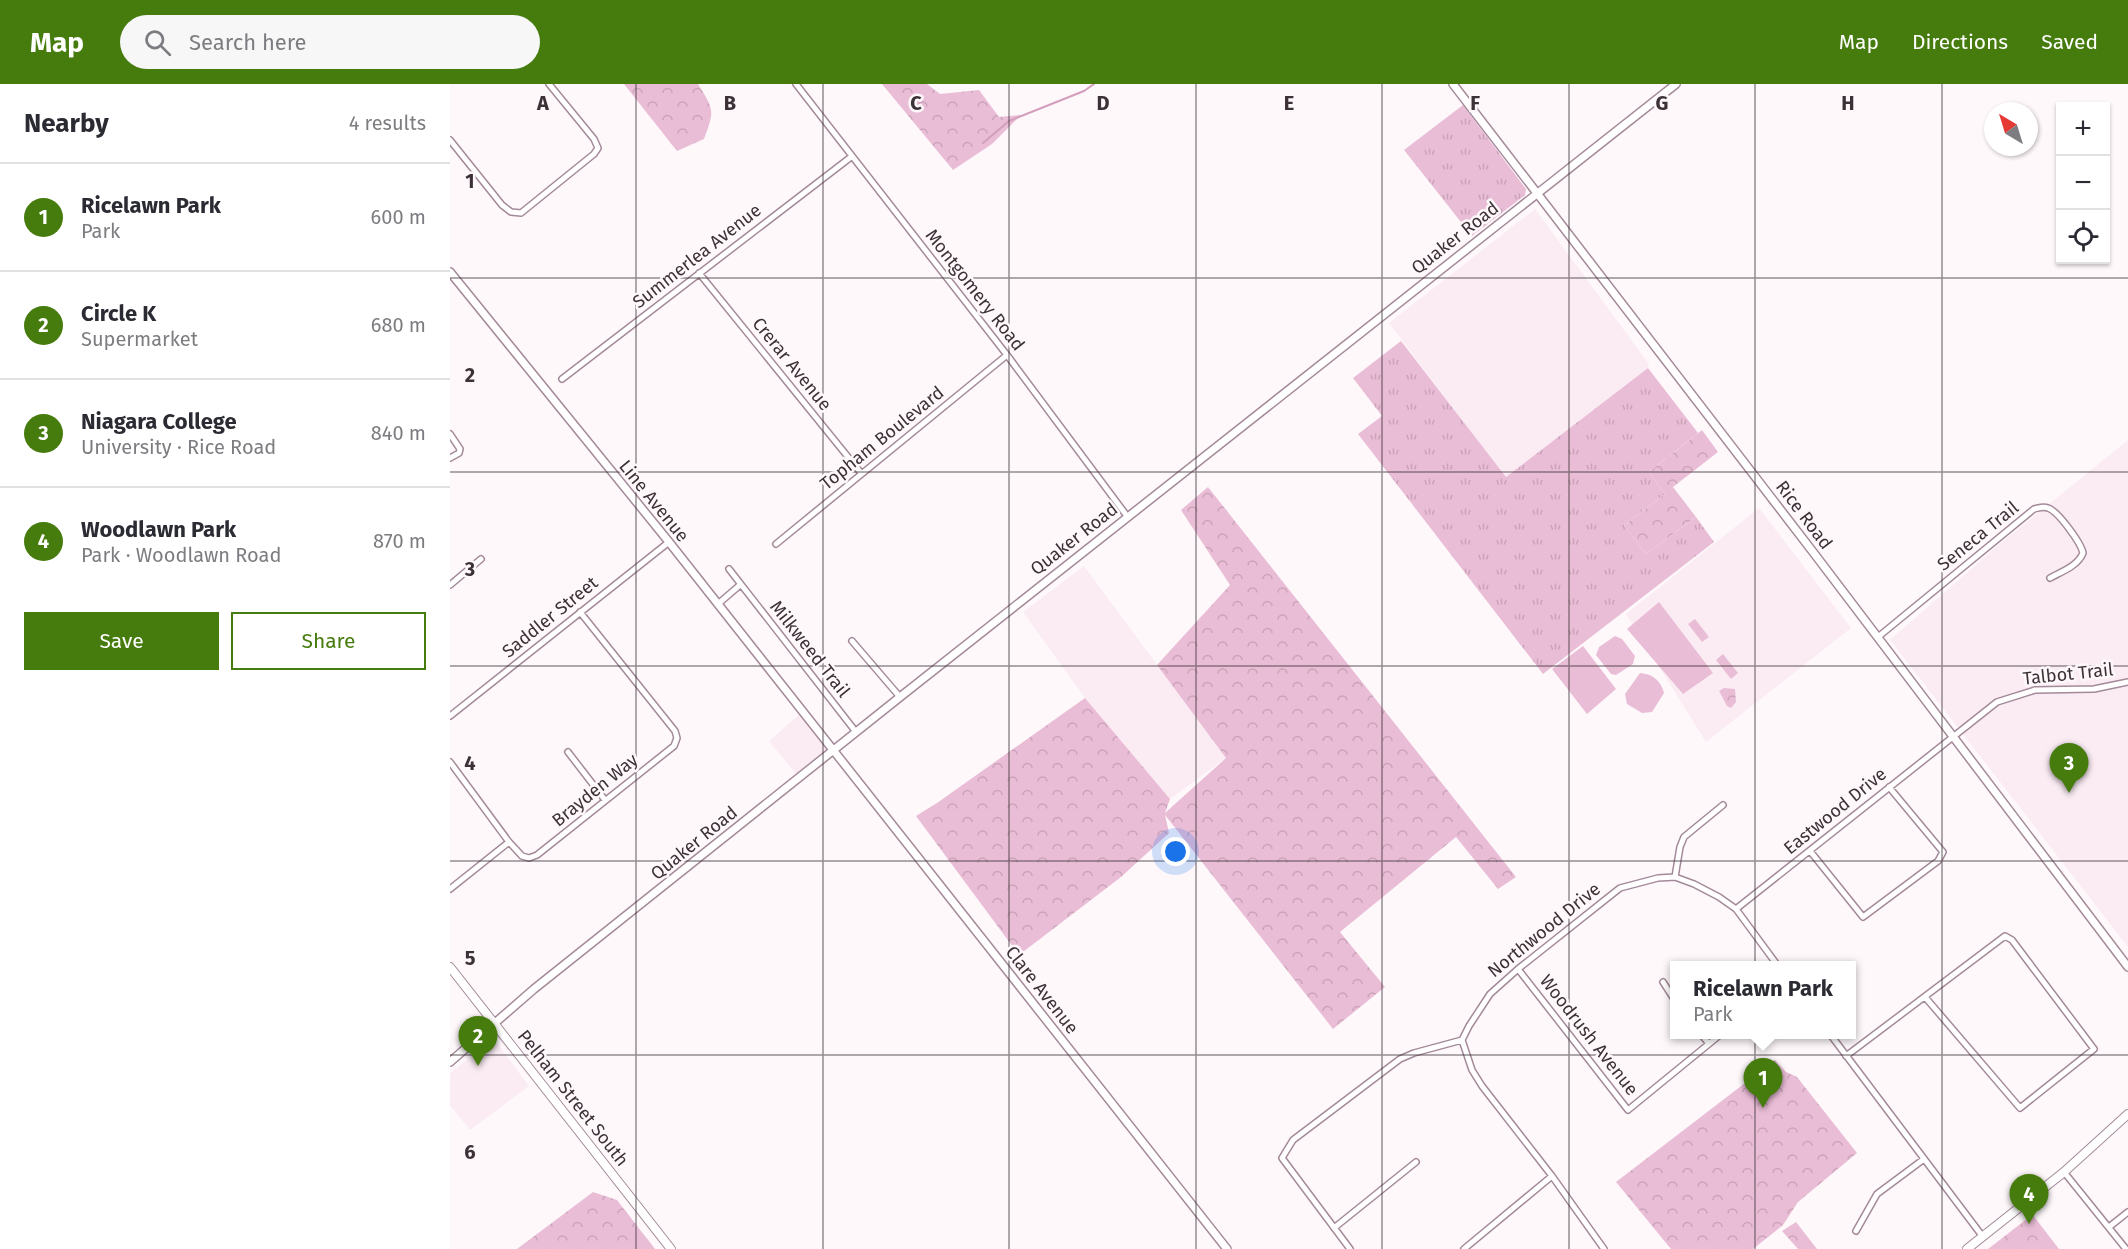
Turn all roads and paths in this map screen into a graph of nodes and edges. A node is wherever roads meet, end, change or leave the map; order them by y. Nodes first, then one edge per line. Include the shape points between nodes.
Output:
1 (549, 84) edge
2 (796, 84) edge
3 (1453, 84) edge
4 (1676, 84) edge
5 (450, 140) edge
6 (852, 157) junction
7 (1537, 193) junction
8 (450, 272) edge
9 (699, 273) junction
10 (1007, 355) junction
11 (562, 379) dead end
12 (450, 434) edge
13 (450, 458) edge
14 (861, 473) junction
15 (1127, 516) junction
16 (669, 542) junction
17 (776, 544) dead end
18 (481, 559) dead end
19 (729, 569) dead end
20 (2050, 578) dead end
21 (450, 585) edge
22 (740, 585) junction
23 (718, 604) junction
24 (580, 612) junction
25 (1878, 637) junction
26 (852, 641) dead end
27 (2128, 681) edge
28 (900, 697) junction
29 (450, 716) edge
30 (856, 732) junction
31 (1953, 737) junction
32 (834, 750) junction
33 (567, 752) dead end
34 (450, 762) edge
35 (1889, 787) junction
36 (605, 800) junction
37 (1723, 805) dead end
38 (509, 842) junction
39 (1810, 851) junction
40 (1675, 877) junction
41 (450, 889) edge
42 (1736, 909) junction
43 (1774, 961) edge
44 (450, 967) edge
45 (2128, 967) edge
46 (1518, 969) junction
47 (1663, 982) dead end
48 (1670, 993) edge
49 (1925, 997) junction
50 (495, 1024) junction
51 (1705, 1039) edge
52 (1716, 1039) edge
53 (1833, 1039) edge
54 (1462, 1040) junction
55 (1709, 1044) junction
56 (1846, 1056) junction
57 (450, 1062) edge
58 (2128, 1116) edge
59 (1924, 1159) junction
60 (1416, 1162) dead end
61 (2064, 1172) junction
62 (1552, 1176) junction
63 (2128, 1212) edge
64 (2109, 1227) junction
65 (1334, 1228) junction
66 (1856, 1231) dead end
67 (1983, 1237) junction
68 (671, 1249) edge
69 (1227, 1249) edge
70 (1350, 1249) edge
71 (1464, 1249) edge
72 (1604, 1249) edge
73 (1968, 1249) edge
74 (2126, 1249) edge

1 - 5 street via 598,148 521,213 502,205
2 - 6 street, Montgomery Road
3 - 7 street, Rice Road
4 - 7 street, Quaker Road
6 - 9 street, Summerlea Avenue
6 - 10 street, Montgomery Road
7 - 15 street, Quaker Road
7 - 25 street, Rice Road
8 - 16 street, Line Avenue
9 - 11 street, Summerlea Avenue
9 - 14 street, Crerar Avenue
10 - 14 street, Topham Boulevard
10 - 15 street, Montgomery Road
12 - 13 street via 460,449
14 - 17 street, Topham Boulevard
15 - 28 street, Quaker Road
16 - 23 street, Line Avenue
16 - 24 street, Saddler Street
18 - 21 street
19 - 22 street, Milkweed Trail
20 - 25 street, Seneca Trail via 2076,563 2083,553 2055,512 2042,507 2034,509
22 - 23 street
22 - 30 street, Milkweed Trail
23 - 32 street, Line Avenue
24 - 29 street, Saddler Street
24 - 36 street, Brayden Way via 666,718 677,738 674,746
25 - 31 street, Rice Road
26 - 28 street
27 - 31 street, Talbot Trail via 2094,689 2022,693 1996,702
28 - 30 street, Quaker Road
30 - 32 street, Quaker Road
31 - 35 street, Eastwood Drive
31 - 45 street, Rice Road
32 - 50 street, Quaker Road
32 - 69 street, Clare Avenue
33 - 36 street
34 - 38 street
35 - 39 street, Eastwood Drive
35 - 39 street via 1943,852 1938,861 1863,917
36 - 38 street, Brayden Way via 537,855 522,856
37 - 40 street via 1684,837
38 - 41 street
39 - 42 street, Eastwood Drive
40 - 42 street
40 - 46 street, Northwood Drive via 1620,888
42 - 43 street
44 - 50 main road, Pelham Street South
46 - 54 street, Northwood Drive via 1490,994
46 - 55 street, Woodrush Avenue via 1628,1110
47 - 48 street
49 - 49 street via 2020,1108 2094,1049 2012,940 2005,936
49 - 56 street
50 - 57 street, Quaker Road
50 - 68 main road, Pelham Street South
51 - 55 street
52 - 55 street, Woodrush Avenue
53 - 56 street
54 - 62 street via 1482,1086
54 - 65 street via 1400,1059 1285,1150 1282,1158
56 - 59 street
58 - 61 main road
59 - 66 street via 1877,1194
59 - 67 street
60 - 65 street
61 - 64 street
61 - 67 main road
62 - 71 street
62 - 72 street
63 - 64 street
64 - 74 street
65 - 70 street
67 - 73 main road

